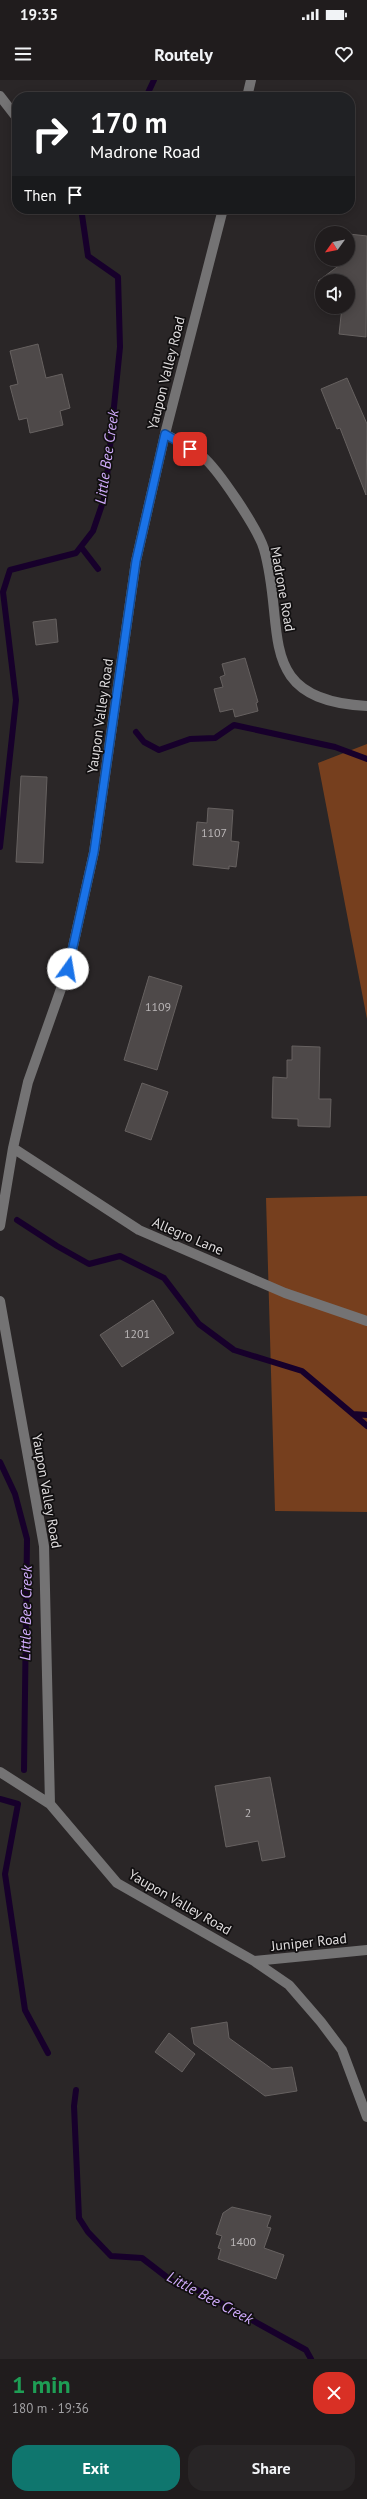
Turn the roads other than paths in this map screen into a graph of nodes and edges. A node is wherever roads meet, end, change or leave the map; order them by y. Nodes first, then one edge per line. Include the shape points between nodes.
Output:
1 (251, 80) edge
2 (248, 92) edge
3 (0, 96) edge
4 (12, 112) edge
5 (221, 214) edge
6 (165, 434) junction
7 (367, 706) edge
8 (13, 1148) junction
9 (0, 1226) edge
10 (0, 1301) edge
11 (367, 1321) edge
12 (0, 1772) edge
13 (50, 1804) junction
14 (367, 1950) edge
15 (254, 1961) junction
16 (367, 2117) edge

1 - 2 street
3 - 4 street
5 - 6 street, Yaupon Valley Road
6 - 7 street, Madrone Road via 202,456 237,499 263,548 280,654 291,678 315,697 349,705
6 - 8 street, Yaupon Valley Road via 136,561 94,852 68,969 28,1082
8 - 9 street, Yaupon Valley Road
8 - 11 street, Allegro Lane via 139,1230 285,1293
10 - 13 street, Yaupon Valley Road via 44,1546
12 - 13 street
13 - 15 street, Yaupon Valley Road via 117,1882
14 - 15 street, Juniper Road
15 - 16 street, Yaupon Valley Road via 289,1985 322,2022 342,2050

